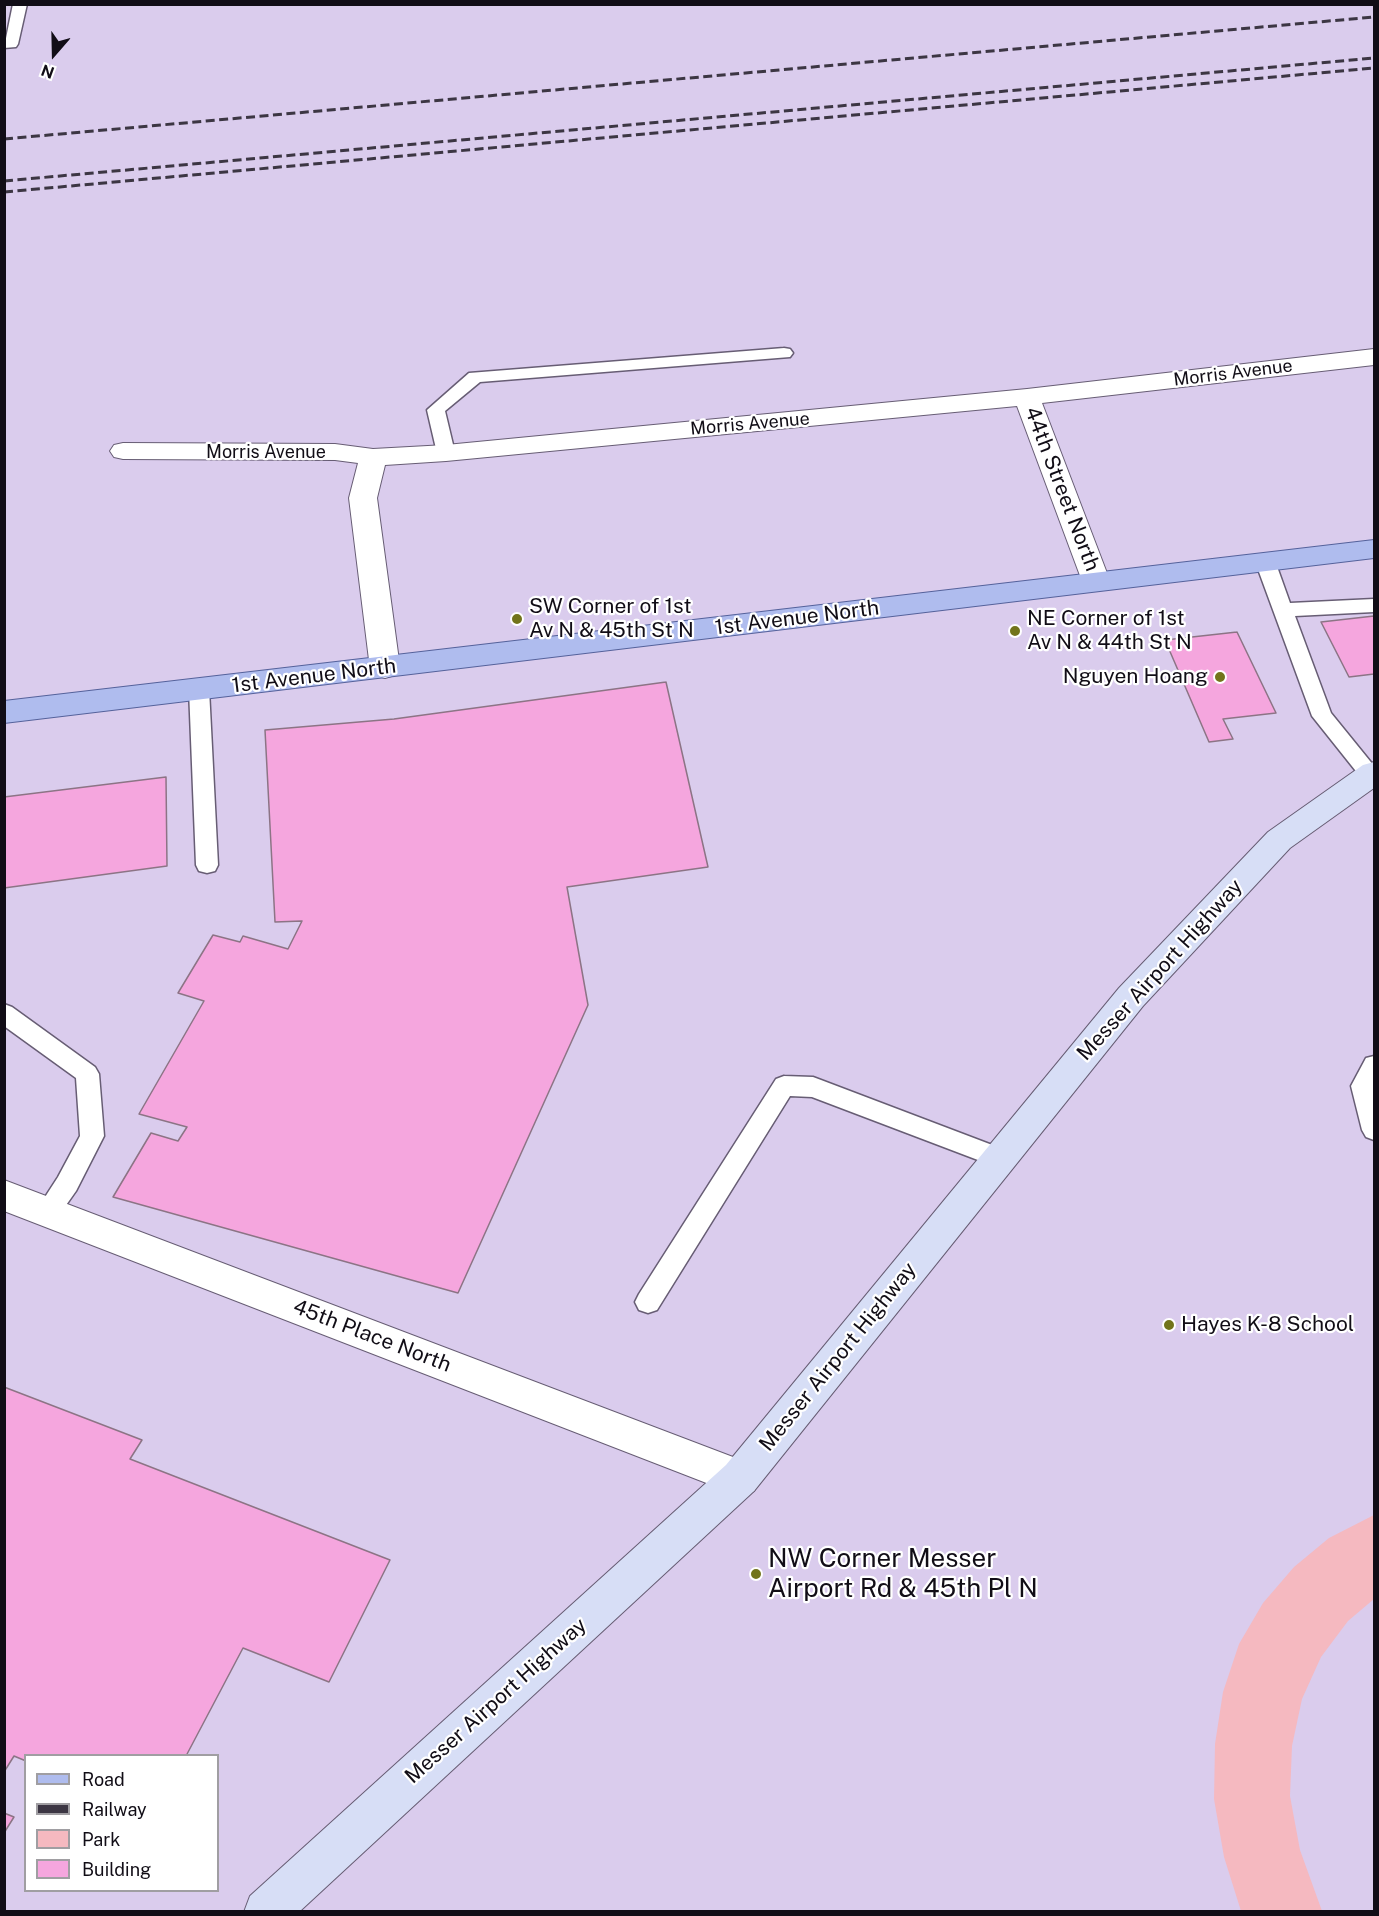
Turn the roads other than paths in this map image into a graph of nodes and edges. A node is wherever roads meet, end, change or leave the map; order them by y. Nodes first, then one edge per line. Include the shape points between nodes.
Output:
1 (20, 4) edge
2 (4, 44) edge
3 (784, 353) dead end
4 (1374, 357) edge
5 (1027, 397) junction
6 (123, 451) dead end
7 (446, 453) junction
8 (373, 457) junction
9 (1374, 549) edge
10 (1265, 561) junction
11 (1096, 581) junction
12 (1374, 605) edge
13 (1283, 610) junction
14 (385, 668) junction
15 (199, 689) junction
16 (4, 712) edge
17 (1372, 774) edge
18 (207, 865) dead end
19 (4, 1013) edge
20 (1374, 1065) edge
21 (1374, 1130) edge
22 (999, 1158) junction
23 (4, 1195) edge
24 (48, 1211) junction
25 (648, 1302) dead end
26 (740, 1478) junction
27 (266, 1911) edge

1 - 2 lane via 10,44
3 - 7 lane via 475,377 436,410
4 - 5 street, Morris Avenue
5 - 7 street, Morris Avenue
5 - 11 street, 44th Street North
6 - 8 street, Morris Avenue via 335,452
7 - 8 street, Morris Avenue
8 - 14 street via 363,498
9 - 10 main road, 1st Avenue North
10 - 11 main road, 1st Avenue North
10 - 13 lane
11 - 14 main road, 1st Avenue North
12 - 13 lane
13 - 17 lane via 1322,716
14 - 15 main road, 1st Avenue North
15 - 16 main road, 1st Avenue North
15 - 18 lane
17 - 22 main road, Messer Airport Highway via 1280,840 1131,997
19 - 24 lane via 87,1074 92,1136
20 - 21 lane via 1363,1086
22 - 25 lane via 813,1087 784,1086
22 - 26 main road, Messer Airport Highway
23 - 24 street, 45th Place North
24 - 26 street, 45th Place North
26 - 27 main road, Messer Airport Highway

